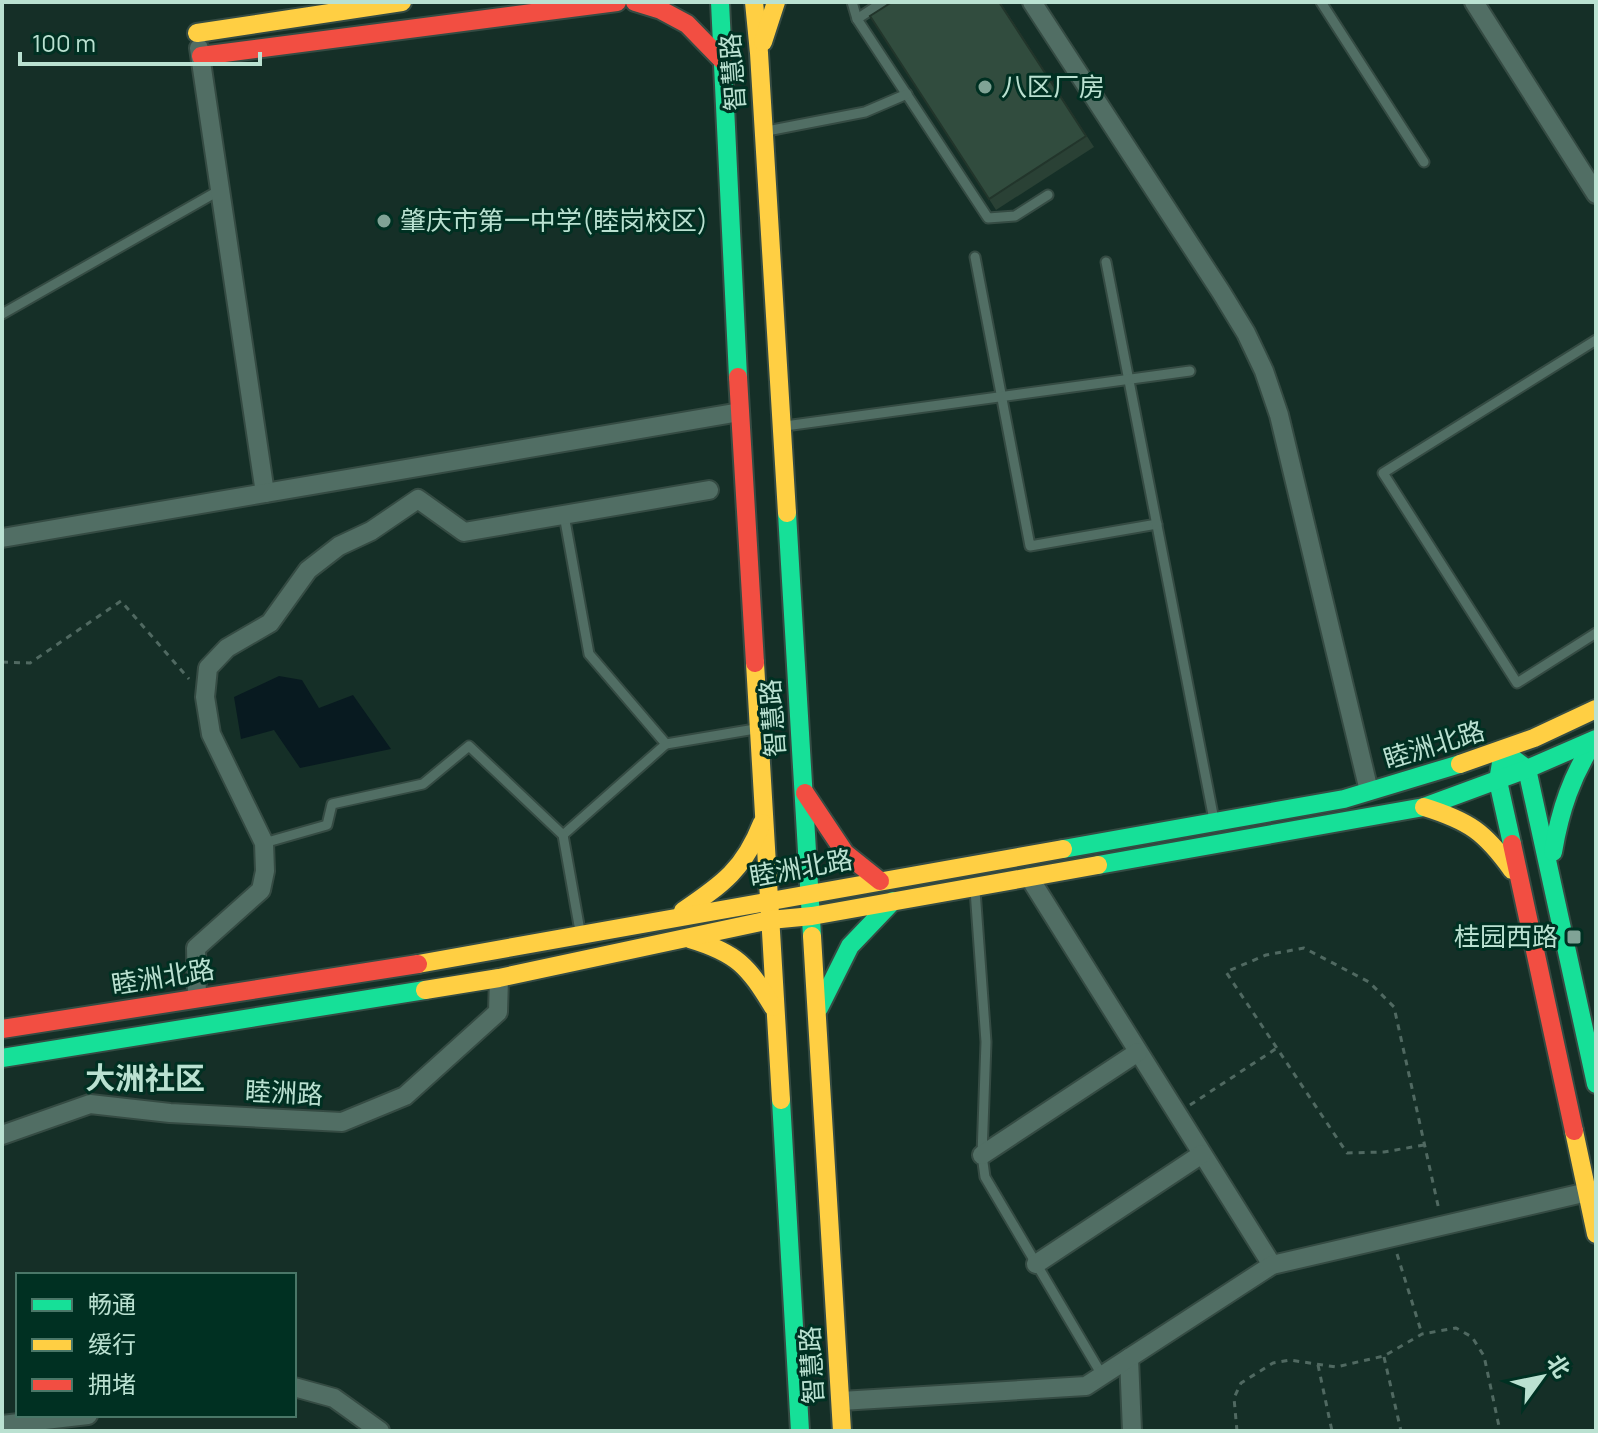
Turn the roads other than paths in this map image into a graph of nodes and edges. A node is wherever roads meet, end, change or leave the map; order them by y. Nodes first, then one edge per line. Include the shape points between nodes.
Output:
1 (402, 2) edge
2 (617, 2) edge
3 (635, 2) edge
4 (720, 2) edge
5 (754, 2) edge
6 (776, 2) edge
7 (852, 2) edge
8 (883, 2) edge
9 (1032, 2) edge
10 (1321, 2) edge
11 (1474, 2) edge
12 (857, 19) junction
13 (197, 33) joint
14 (759, 53) junction
15 (201, 56) junction
16 (723, 61) junction
17 (907, 94) junction
18 (764, 131) junction
19 (1424, 162) dead end
20 (220, 190) junction
21 (1596, 194) edge
22 (1048, 195) dead end
23 (975, 257) dead end
24 (1106, 262) dead end
25 (2, 314) edge
26 (1596, 340) edge
27 (776, 351) junction
28 (737, 353) junction
29 (1190, 371) dead end
30 (1129, 380) junction
31 (1002, 397) junction
32 (740, 412) junction
33 (781, 427) junction
34 (709, 490) dead end
35 (265, 493) junction
36 (564, 515) junction
37 (1157, 524) junction
38 (2, 538) edge
39 (1596, 633) edge
40 (1596, 709) edge
41 (759, 729) junction
42 (1596, 740) edge
43 (666, 744) junction
44 (1503, 751) junction
45 (1527, 769) junction
46 (1498, 781) junction
47 (804, 790) junction
48 (1369, 791) junction
49 (1424, 807) junction
50 (764, 820) junction
51 (1214, 822) junction
52 (563, 835) junction
53 (264, 843) junction
54 (1550, 868) junction
55 (1029, 877) junction
56 (1518, 880) junction
57 (880, 881) junction
58 (975, 887) junction
59 (810, 893) junction
60 (768, 900) junction
61 (893, 901) junction
62 (812, 916) junction
63 (675, 917) junction
64 (770, 920) junction
65 (581, 934) junction
66 (686, 938) junction
67 (499, 978) junction
68 (197, 998) junction
69 (776, 1011) junction
70 (817, 1011) junction
71 (2, 1029) edge
72 (1138, 1052) junction
73 (2, 1058) edge
74 (1596, 1084) edge
75 (2, 1135) edge
76 (1202, 1154) junction
77 (982, 1155) junction
78 (1592, 1191) edge
79 (1596, 1234) edge
80 (1036, 1264) junction
81 (1272, 1265) junction
82 (1129, 1358) junction
83 (1102, 1375) junction
84 (296, 1388) edge
85 (841, 1401) junction
86 (72, 1417) edge
87 (2, 1425) edge
88 (380, 1431) edge
89 (800, 1431) edge
90 (842, 1431) edge
91 (1132, 1431) edge

1 - 13 main road
2 - 15 main road
3 - 16 main road via 687,24
4 - 16 main road, 智慧路
5 - 14 main road, 智慧路
6 - 14 main road
7 - 12 lane
8 - 12 lane
9 - 48 street via 1221,292 1264,371
10 - 19 lane
11 - 21 street
12 - 17 lane
13 - 15 street
14 - 18 main road, 智慧路
15 - 20 street
16 - 28 main road, 智慧路
17 - 18 lane via 865,112
17 - 22 lane via 988,218 1015,216
18 - 27 main road, 智慧路
20 - 25 lane
20 - 35 street
23 - 31 lane
24 - 30 lane
26 - 39 lane via 1383,473 1517,683
27 - 28 main road via 765,360 748,360
27 - 33 main road, 智慧路
28 - 32 main road, 智慧路
29 - 30 lane
30 - 31 lane
30 - 37 lane
31 - 33 lane
31 - 37 lane via 1030,546
32 - 35 street
32 - 41 main road, 智慧路
33 - 47 main road, 智慧路
34 - 36 street
35 - 38 street
36 - 43 lane via 589,654
36 - 53 street via 464,532 418,499 308,570 270,623 227,648 208,668 205,697 211,734
37 - 51 lane
40 - 44 main road, 睦洲北路
41 - 43 lane
41 - 50 main road, 智慧路
42 - 45 main road, 睦洲北路
42 - 54 main road via 1569,784
43 - 52 lane
44 - 45 main road
44 - 46 main road
44 - 48 main road, 睦洲北路
45 - 46 main road, 睦洲北路
45 - 54 main road
46 - 49 main road, 睦洲北路
46 - 56 main road
47 - 57 main road via 845,853
47 - 59 main road, 智慧路
48 - 51 main road, 睦洲北路
49 - 55 main road, 睦洲北路
49 - 56 main road via 1483,833
50 - 60 main road, 智慧路
50 - 63 main road via 733,874
51 - 57 main road, 睦洲北路
52 - 53 lane via 469,746 423,784 332,804 327,825
52 - 65 lane
53 - 68 street via 261,890 196,948
54 - 74 main road
55 - 58 main road, 睦洲北路
55 - 72 street
56 - 78 main road
57 - 59 main road, 睦洲北路
58 - 61 main road, 睦洲北路
58 - 77 lane via 986,1042
59 - 60 main road, 睦洲北路
59 - 62 main road, 智慧路
60 - 63 main road, 睦洲北路
60 - 64 main road, 智慧路
61 - 62 main road, 睦洲北路
61 - 70 main road via 850,946
62 - 64 main road, 睦洲北路
62 - 70 main road, 智慧路
63 - 65 main road, 睦洲北路
64 - 66 main road, 睦洲北路
64 - 69 main road, 智慧路
65 - 68 main road, 睦洲北路
66 - 67 main road, 睦洲北路
66 - 69 main road via 715,945 739,959
67 - 73 main road, 睦洲北路
67 - 75 street, 睦洲路 via 498,1012 405,1096 342,1122 90,1104
68 - 71 main road, 睦洲北路
69 - 89 main road, 智慧路
70 - 85 main road, 智慧路
72 - 76 street
72 - 77 street
76 - 80 street
76 - 81 street
77 - 80 lane via 985,1177
78 - 79 main road
78 - 81 street
80 - 83 lane
81 - 82 street
82 - 83 street
82 - 91 street
83 - 85 street via 1086,1386
84 - 88 street via 334,1398
85 - 90 main road, 智慧路
86 - 87 street

